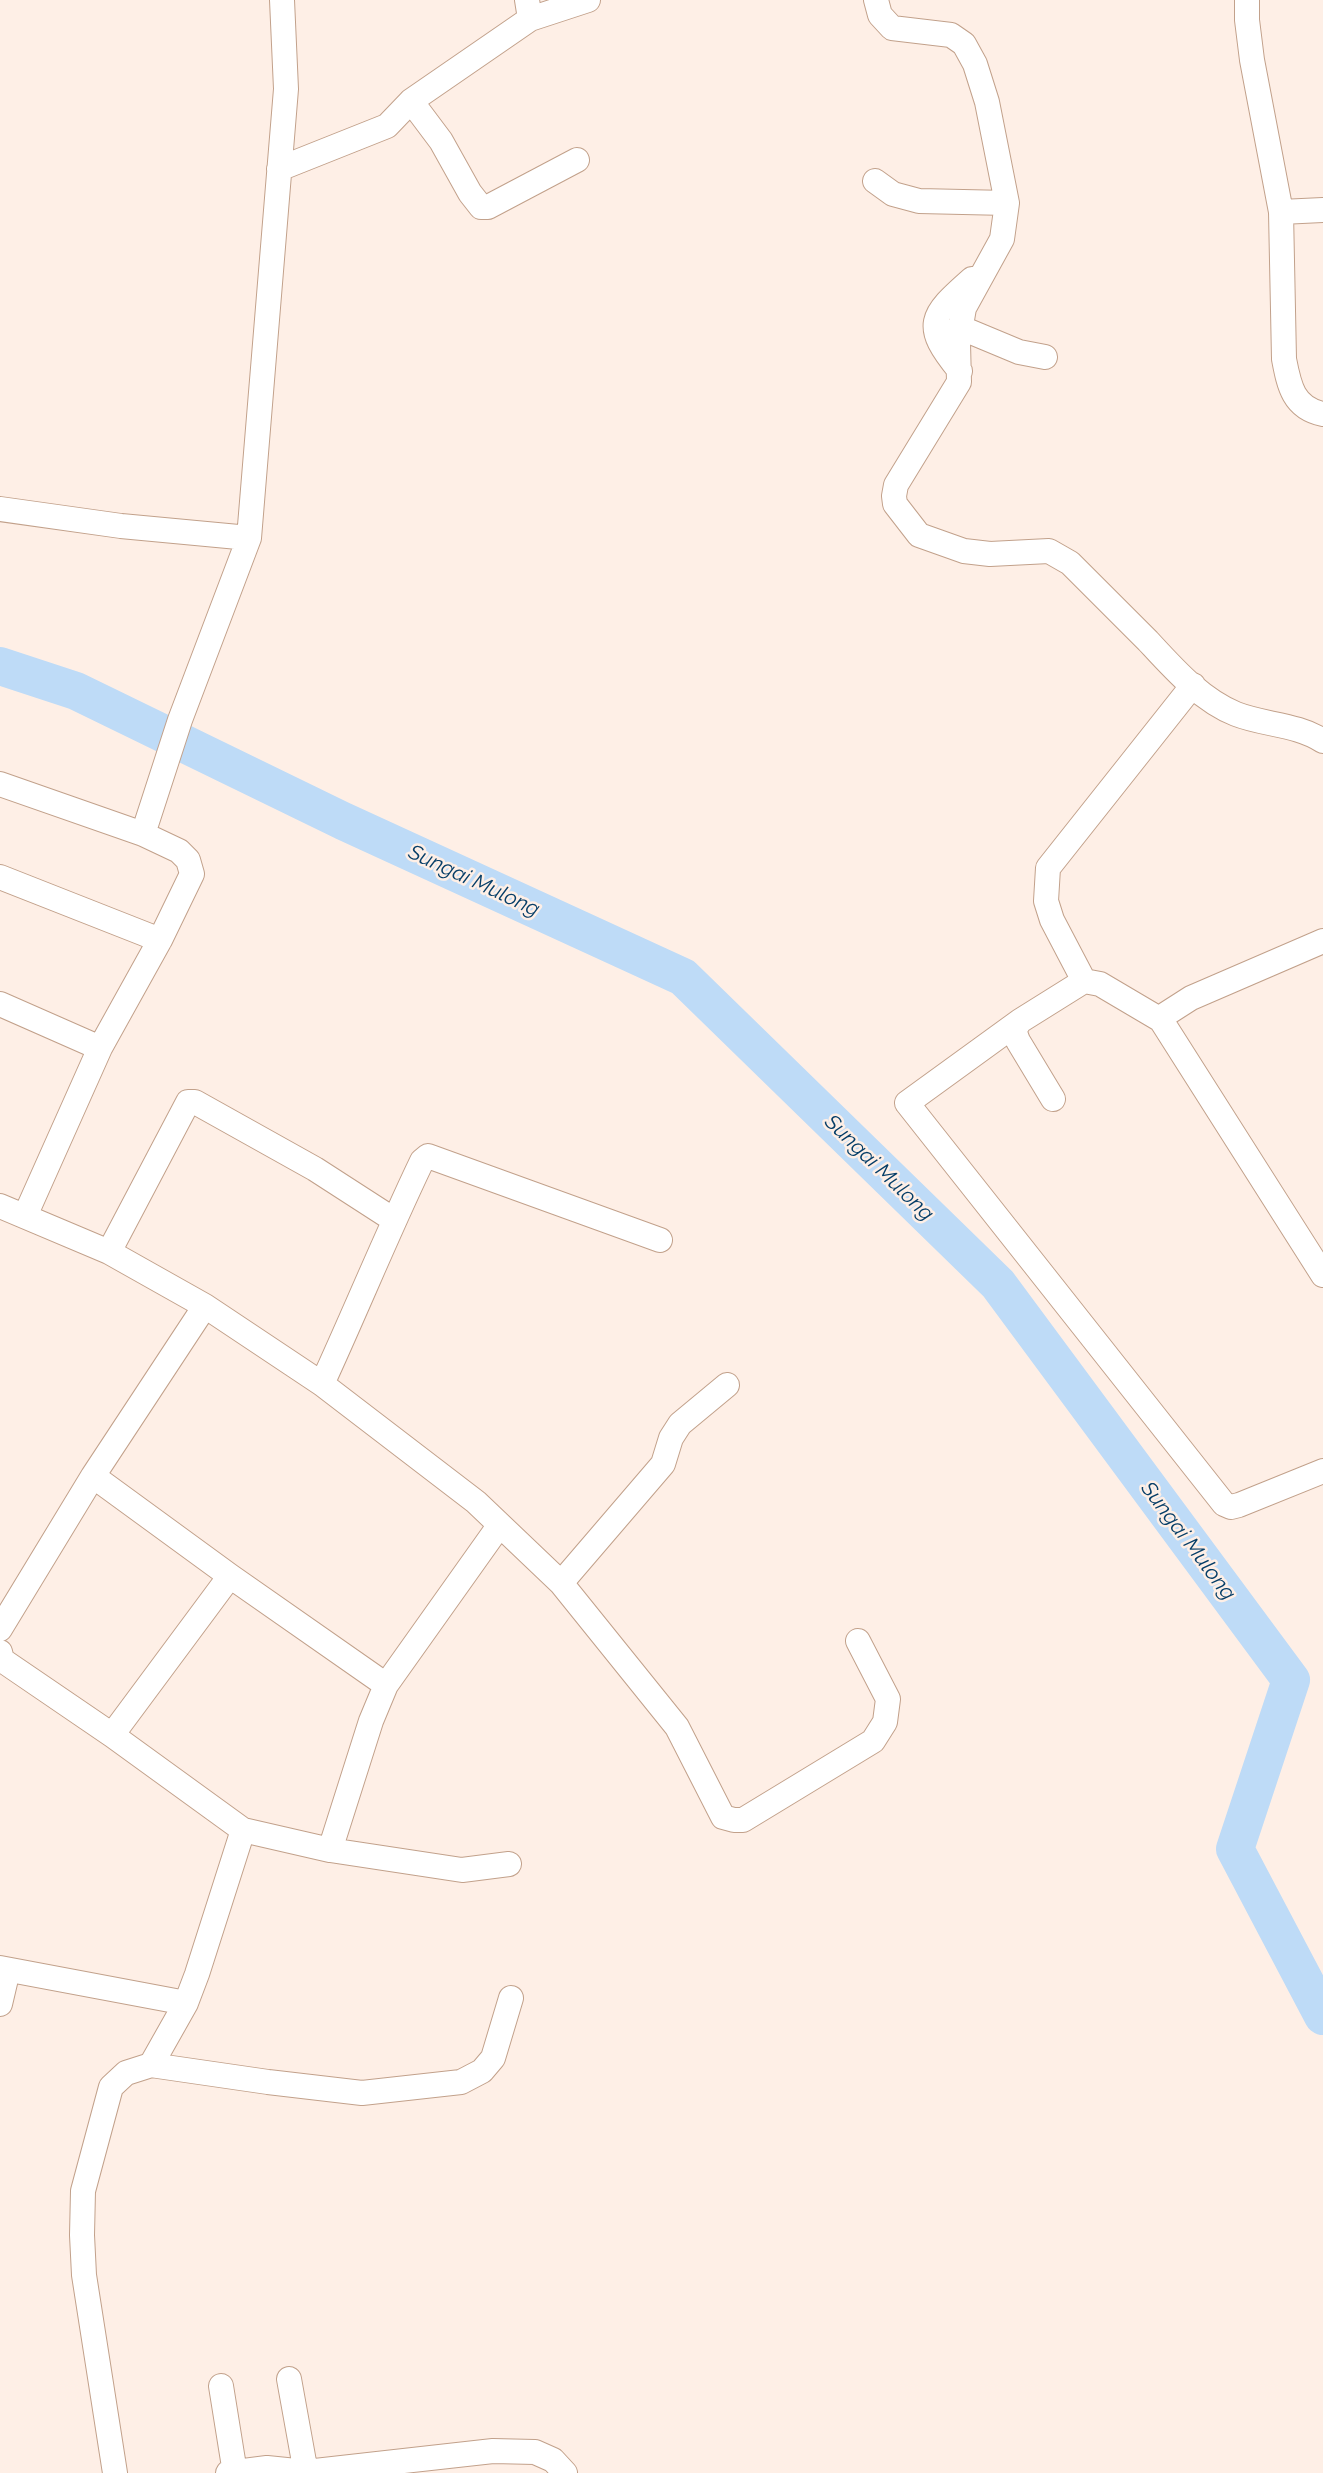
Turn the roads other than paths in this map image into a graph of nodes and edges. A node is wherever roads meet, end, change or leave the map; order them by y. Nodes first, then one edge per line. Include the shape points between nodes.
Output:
1 (282, 0) edge
2 (588, 0) edge
3 (876, 0) edge
4 (1247, 0) edge
5 (529, 9) edge
6 (411, 101) junction
7 (577, 160) dead end
8 (279, 169) junction
9 (875, 181) dead end
10 (1007, 203) junction
11 (1323, 210) edge
12 (1281, 212) junction
13 (983, 272) junction
14 (959, 327) junction
15 (1045, 357) dead end
16 (960, 371) junction
17 (1323, 414) edge
18 (0, 509) edge
19 (249, 538) junction
20 (1193, 685) junction
21 (1323, 741) edge
22 (0, 784) edge
23 (146, 824) junction
24 (0, 876) edge
25 (160, 940) junction
26 (1323, 941) edge
27 (1084, 981) junction
28 (0, 1004) edge
29 (1161, 1020) junction
30 (1020, 1021) junction
31 (100, 1048) junction
32 (1053, 1099) dead end
33 (0, 1206) edge
34 (25, 1216) junction
35 (394, 1220) junction
36 (660, 1240) dead end
37 (109, 1252) junction
38 (1323, 1275) edge
39 (205, 1306) junction
40 (322, 1384) junction
41 (727, 1385) dead end
42 (1323, 1471) edge
43 (93, 1476) junction
44 (499, 1526) junction
45 (230, 1576) junction
46 (561, 1583) junction
47 (0, 1629) edge
48 (858, 1641) dead end
49 (0, 1652) edge
50 (386, 1685) junction
51 (112, 1735) junction
52 (243, 1830) junction
53 (330, 1850) junction
54 (509, 1864) dead end
55 (4, 1969) edge
56 (511, 1998) dead end
57 (186, 2003) junction
58 (0, 2004) edge
59 (151, 2065) junction
60 (290, 2379) dead end
61 (220, 2386) dead end
62 (306, 2472) edge
63 (115, 2473) edge
64 (228, 2473) edge
65 (235, 2473) edge
66 (565, 2473) edge

1 - 8 street via 286,89
2 - 5 street
3 - 10 street via 880,15 892,28 951,35 964,44 987,102
4 - 12 street via 1252,60
5 - 6 street
6 - 7 street via 481,207 488,207
6 - 8 street via 387,126
8 - 19 street
9 - 10 street via 893,194 919,201
10 - 13 street via 1002,239
11 - 12 street
12 - 17 street via 1284,359 1288,380 1298,402
13 - 14 street via 964,308
13 - 16 street via 935,318 939,345
14 - 15 street via 1019,352
14 - 16 street
16 - 20 street via 959,382 896,485 894,496 904,518 919,534 964,551 990,554 1049,550 1070,563
18 - 19 street
19 - 23 street via 180,720
20 - 21 street via 1236,714 1272,722
20 - 27 street via 1048,868 1046,901 1052,920
22 - 23 street
23 - 25 street via 179,850 188,860 192,874
24 - 25 street
25 - 31 street
26 - 29 street via 1191,998
27 - 29 street via 1100,984
27 - 30 street
28 - 31 street
29 - 38 street
30 - 32 street via 1014,1030 1017,1041
30 - 42 street via 907,1103 1224,1504 1231,1508
31 - 34 street
33 - 34 street
34 - 37 street
35 - 36 street via 428,1156
35 - 37 street via 315,1169 195,1102 188,1102
35 - 40 street
37 - 39 street
39 - 40 street
39 - 43 street
40 - 44 street via 476,1502
41 - 46 street via 680,1424 660,1469
43 - 45 street
43 - 47 street
44 - 46 street
44 - 50 street
45 - 50 street
45 - 51 street
46 - 48 street via 677,1727 723,1817 735,1820 743,1820 873,1741 885,1722 888,1700
49 - 51 street via 2,1660
50 - 53 street
51 - 52 street
52 - 53 street
52 - 57 street
53 - 54 street via 462,1870
55 - 57 street
55 - 58 street
56 - 59 street via 493,2058 482,2071 461,2082 362,2093
57 - 59 street
59 - 63 street via 126,2073 111,2087 83,2191 84,2275
60 - 62 street
61 - 65 street
62 - 65 street via 267,2468
62 - 66 street via 493,2451 535,2452 553,2460
64 - 65 street

